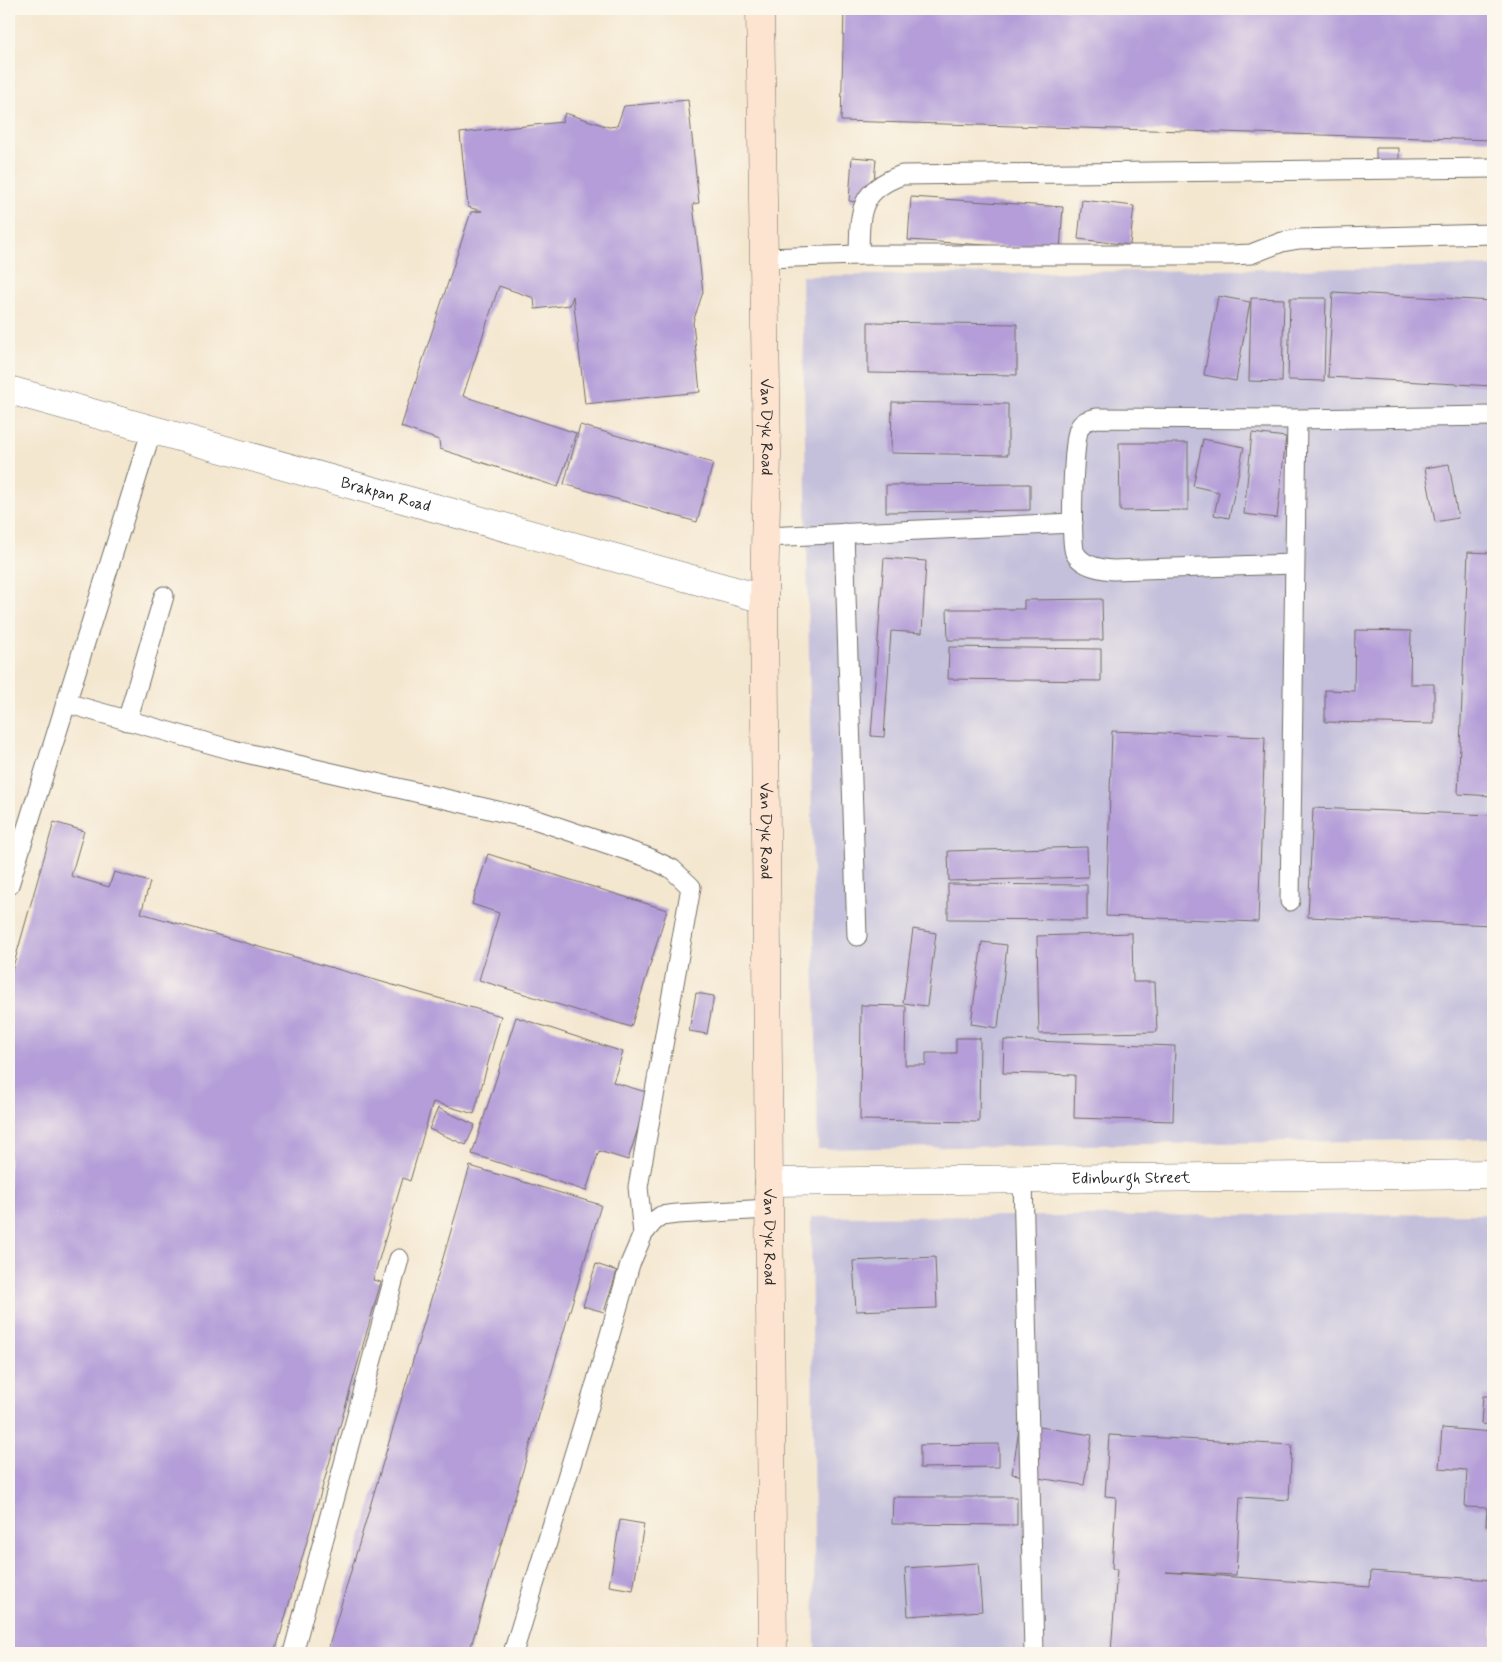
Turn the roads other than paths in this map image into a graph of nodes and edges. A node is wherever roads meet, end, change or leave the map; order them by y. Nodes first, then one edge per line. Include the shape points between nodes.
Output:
1 (760, 9) edge
2 (1493, 168) edge
3 (1493, 234) edge
4 (859, 255) junction
5 (764, 258) junction
6 (9, 390) edge
7 (1493, 416) edge
8 (1297, 419) junction
9 (152, 430) junction
10 (1072, 523) junction
11 (844, 533) junction
12 (766, 537) junction
13 (1294, 564) junction
14 (164, 596) dead end
15 (764, 599) junction
16 (66, 703) junction
17 (127, 721) junction
18 (9, 885) edge
19 (1290, 901) dead end
20 (857, 936) dead end
21 (1493, 1174) edge
22 (1023, 1179) junction
23 (769, 1182) junction
24 (769, 1209) junction
25 (643, 1234) junction
26 (399, 1259) dead end
27 (293, 1653) edge
28 (513, 1653) edge
29 (773, 1653) edge
30 (1034, 1653) edge

1 - 5 main road, Van Dyk Road
2 - 4 lane via 902,175 885,181 864,204
3 - 4 lane via 1300,239 1251,254 1231,255
4 - 5 lane
5 - 12 main road, Van Dyk Road
6 - 9 street, Brakpan Road
7 - 8 lane
8 - 10 lane via 1086,420 1076,437
8 - 13 lane
9 - 15 street, Brakpan Road
9 - 16 lane
10 - 11 lane
10 - 13 lane via 1075,552 1097,569
11 - 12 lane
11 - 20 lane
12 - 15 main road, Van Dyk Road
13 - 19 lane
14 - 17 lane
15 - 23 main road, Van Dyk Road
16 - 17 lane
16 - 18 lane
17 - 25 lane via 233,750 537,820 647,857 672,869 691,887 638,1187
21 - 22 street, Edinburgh Street
22 - 23 street, Edinburgh Street
22 - 30 lane
23 - 24 main road, Van Dyk Road
24 - 25 lane via 662,1216
24 - 29 main road, Van Dyk Road
25 - 28 lane via 630,1264
26 - 27 lane

